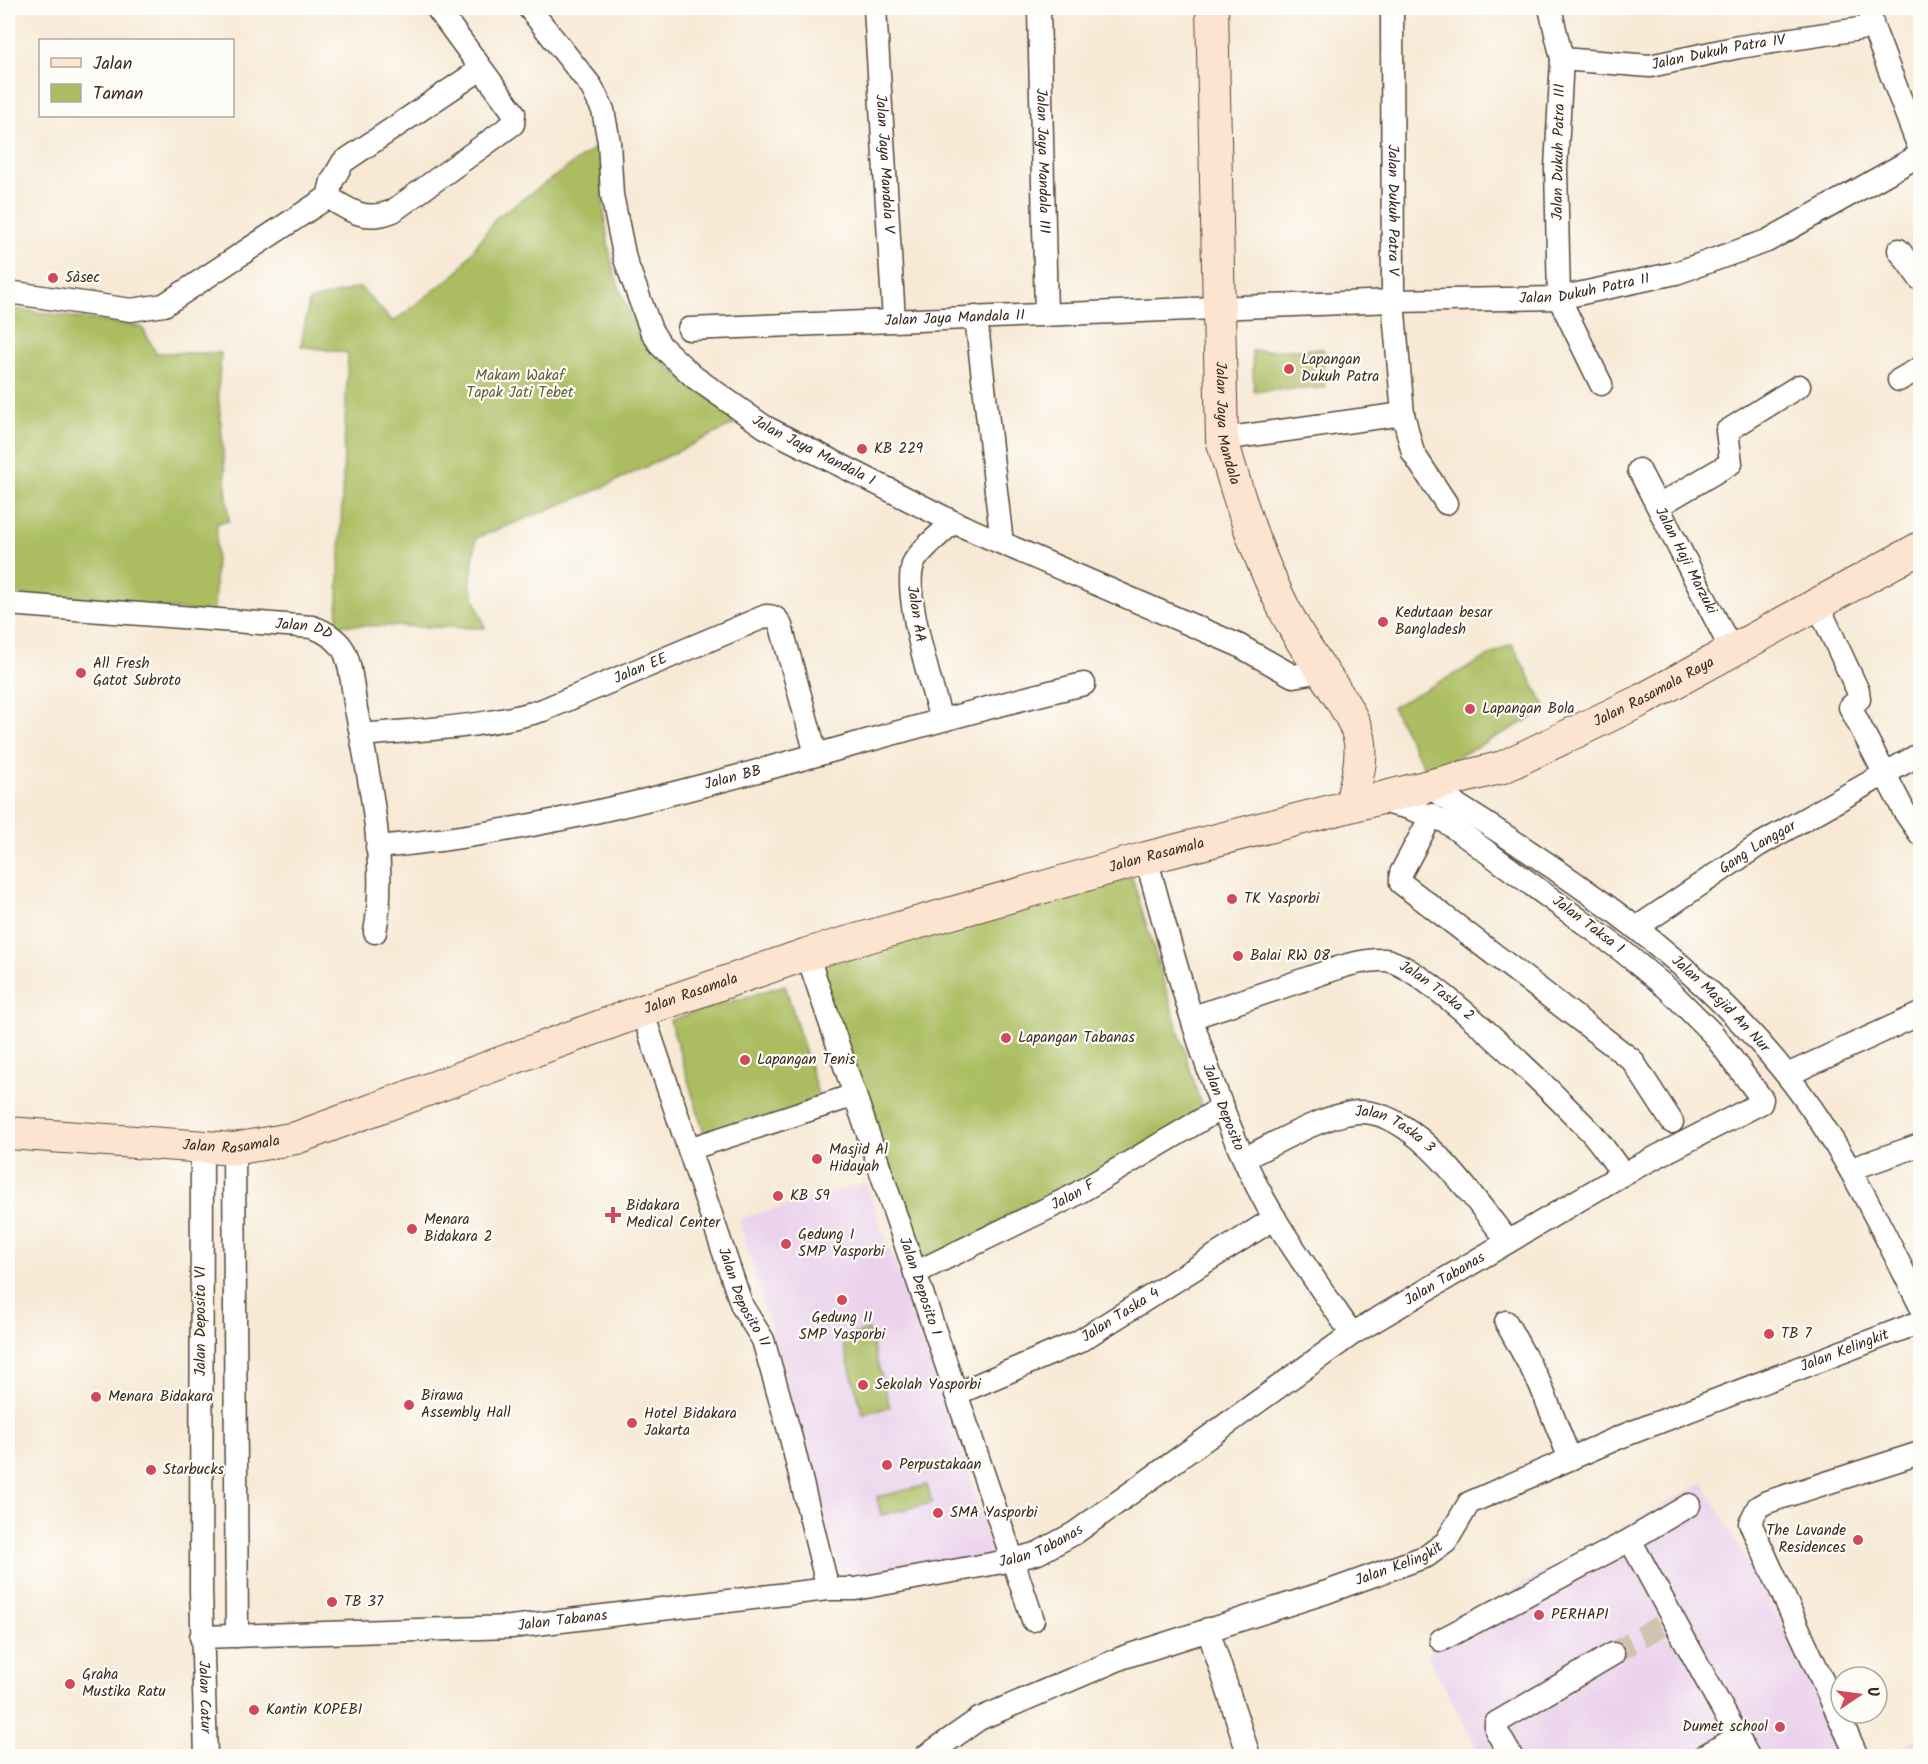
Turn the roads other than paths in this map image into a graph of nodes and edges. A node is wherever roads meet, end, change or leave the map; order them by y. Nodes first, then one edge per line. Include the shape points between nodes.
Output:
1 (437, 8) edge
2 (529, 8) edge
3 (875, 8) edge
4 (1039, 8) edge
5 (1212, 8) edge
6 (1392, 8) edge
7 (1550, 8) edge
8 (1871, 17) edge
9 (1562, 59) junction
10 (481, 69) junction
11 (1920, 150) edge
12 (1920, 155) edge
13 (328, 198) junction
14 (1899, 250) dead end
15 (1920, 279) edge
16 (8, 292) edge
17 (1559, 298) junction
18 (1393, 301) junction
19 (1220, 308) junction
20 (1046, 314) junction
21 (976, 317) junction
22 (894, 320) junction
23 (689, 328) dead end
24 (1920, 368) edge
25 (1899, 380) dead end
26 (1601, 384) dead end
27 (1799, 386) dead end
28 (1403, 414) junction
29 (1222, 439) junction
30 (1639, 470) dead end
31 (1446, 503) dead end
32 (1658, 506) junction
33 (952, 522) junction
34 (1002, 543) junction
35 (1920, 548) edge
36 (1817, 603) junction
37 (8, 604) edge
38 (1732, 651) junction
39 (1318, 666) junction
40 (1084, 684) dead end
41 (941, 719) junction
42 (361, 735) junction
43 (816, 754) junction
44 (1920, 754) edge
45 (1884, 774) junction
46 (1431, 801) junction
47 (1362, 803) junction
48 (1920, 834) edge
49 (377, 847) junction
50 (1146, 858) junction
51 (1636, 928) junction
52 (375, 932) dead end
53 (807, 954) junction
54 (642, 1011) junction
55 (1920, 1014) edge
56 (1193, 1017) junction
57 (1786, 1074) junction
58 (855, 1095) junction
59 (1761, 1103) joint
60 (1223, 1107) junction
61 (1672, 1122) dead end
62 (8, 1133) edge
63 (1920, 1145) edge
64 (202, 1149) junction
65 (234, 1149) junction
66 (689, 1149) junction
67 (1245, 1158) junction
68 (1851, 1169) junction
69 (1623, 1174) junction
70 (1275, 1218) junction
71 (1508, 1241) junction
72 (915, 1273) junction
73 (1920, 1305) edge
74 (1506, 1322) dead end
75 (1920, 1322) edge
76 (1352, 1334) junction
77 (956, 1394) junction
78 (1920, 1453) edge
79 (1570, 1459) junction
80 (1689, 1504) dead end
81 (1630, 1540) junction
82 (1013, 1560) junction
83 (828, 1589) junction
84 (1033, 1620) dead end
85 (1208, 1629) junction
86 (237, 1636) junction
87 (201, 1637) junction
88 (1441, 1640) dead end
89 (1613, 1654) tunnel mouth
90 (1743, 1747) edge
91 (206, 1756) edge
92 (926, 1756) edge
93 (1249, 1756) edge
94 (1511, 1756) edge
95 (1704, 1756) edge
96 (1857, 1756) edge

1 - 10 street
2 - 33 street, Jalan Jaya Mandala I via 591,86 603,110 612,195 626,259 651,330 661,346 694,377 765,428
3 - 22 street, Jalan Jaya Mandala V
4 - 20 street, Jalan Jaya Mandala III
5 - 19 street, Jalan Jaya Mandala
6 - 18 street, Jalan Dukuh Patra V
7 - 9 street, Jalan Dukuh Patra III
8 - 9 street, Jalan Dukuh Patra IV via 1650,66
8 - 11 street
9 - 17 street, Jalan Dukuh Patra III via 1556,168
10 - 13 street via 343,162
10 - 13 street via 514,113 509,128 381,216 353,214
12 - 17 street, Jalan Dukuh Patra II via 1767,241 1676,273
13 - 16 street via 164,305 131,310
14 - 15 street
17 - 18 street, Jalan Dukuh Patra II
17 - 26 street
18 - 19 street, Jalan Dukuh Patra II
18 - 28 street, Jalan Dukuh Patra V
19 - 20 street, Jalan Jaya Mandala II
19 - 29 street, Jalan Jaya Mandala
20 - 21 street, Jalan Jaya Mandala II
21 - 22 street, Jalan Jaya Mandala II
21 - 34 street
22 - 23 street, Jalan Jaya Mandala II
24 - 25 street
27 - 32 street via 1727,431 1731,463
28 - 29 street
28 - 31 street, Jalan Dukuh Patra V via 1413,453
29 - 39 street, Jalan Jaya Mandala via 1273,589
30 - 32 street, Jalan Haji Marzuki
32 - 38 street, Jalan Haji Marzuki
33 - 34 street, Jalan Jaya Mandala I
33 - 41 street, Jalan AA via 915,561 910,577 924,658
34 - 39 street, Jalan Jaya Mandala I via 1238,645 1293,676 1310,673
35 - 36 street, Jalan Rasamala Raya
36 - 38 street, Jalan Rasamala Raya
36 - 45 street via 1858,691 1859,699 1850,707
37 - 42 street, Jalan DD via 202,617 324,631 346,654
38 - 46 street, Jalan Rasamala Raya via 1536,753
39 - 47 street, Jalan Jaya Mandala via 1356,728 1361,750
40 - 41 street, Jalan BB
41 - 43 street, Jalan BB
42 - 43 street, Jalan EE via 515,719 772,616 781,626
42 - 49 street, Jalan DD
43 - 49 street, Jalan BB via 548,821 417,844
44 - 45 street, Gang Langgar
45 - 48 street
45 - 51 street, Gang Langgar via 1759,845
46 - 47 street, Jalan Rasamala Raya
46 - 51 street, Jalan Masjid An Nur via 1519,844
46 - 59 street, Jalan Taksa 1 via 1472,840 1668,989 1713,1034 1762,1099
46 - 61 street via 1401,873 1401,883 1632,1060
47 - 50 street, Jalan Rasamala
49 - 52 street, Jalan DD via 381,903
50 - 53 street, Jalan Rasamala
50 - 56 street, Jalan Deposito
51 - 57 street, Jalan Masjid An Nur via 1717,997
53 - 54 street, Jalan Rasamala
53 - 58 street, Jalan Deposito I
54 - 65 street, Jalan Rasamala via 296,1137
54 - 66 street, Jalan Deposito II
55 - 57 street
56 - 60 street, Jalan Deposito
56 - 69 street, Jalan Taska 2 via 1343,967 1388,960 1437,988 1488,1034 1591,1132
57 - 68 street, Jalan Masjid An Nur
58 - 66 street
58 - 72 street, Jalan Deposito I
59 - 69 street, Jalan Tabanas
60 - 67 street, Jalan Deposito
60 - 72 street, Jalan F via 1071,1197
62 - 64 street, Jalan Rasamala
63 - 68 street
64 - 65 street, Jalan Rasamala
64 - 87 street, Jalan Deposito VI
65 - 86 street
66 - 83 street, Jalan Deposito II via 742,1306 763,1340
67 - 70 street, Jalan Deposito
67 - 71 street, Jalan Taska 3 via 1317,1124 1346,1115 1358,1112 1388,1118 1406,1128 1437,1156
68 - 73 street, Jalan Masjid An Nur
69 - 71 street, Jalan Tabanas
70 - 76 street, Jalan Deposito
70 - 77 street, Jalan Taska 4 via 1078,1342
71 - 76 street, Jalan Tabanas
72 - 77 street, Jalan Deposito I
74 - 79 street via 1540,1384
75 - 79 street, Jalan Kelingkit
76 - 82 street, Jalan Tabanas via 1075,1533 1038,1553
77 - 82 street, Jalan Deposito I
78 - 96 street via 1767,1502 1758,1507 1750,1523
79 - 85 street, Jalan Kelingkit via 1469,1503 1446,1542 1427,1556
80 - 81 street
81 - 88 street
81 - 90 street via 1669,1621
82 - 83 street, Jalan Tabanas via 855,1589
82 - 84 street, Jalan Deposito I
83 - 86 street, Jalan Tabanas via 511,1627
85 - 92 street, Jalan Kelingkit via 1124,1657 979,1719
85 - 93 street
86 - 87 street, Jalan Tabanas
87 - 91 street, Jalan Catur
89 - 94 street via 1496,1723
90 - 95 street

